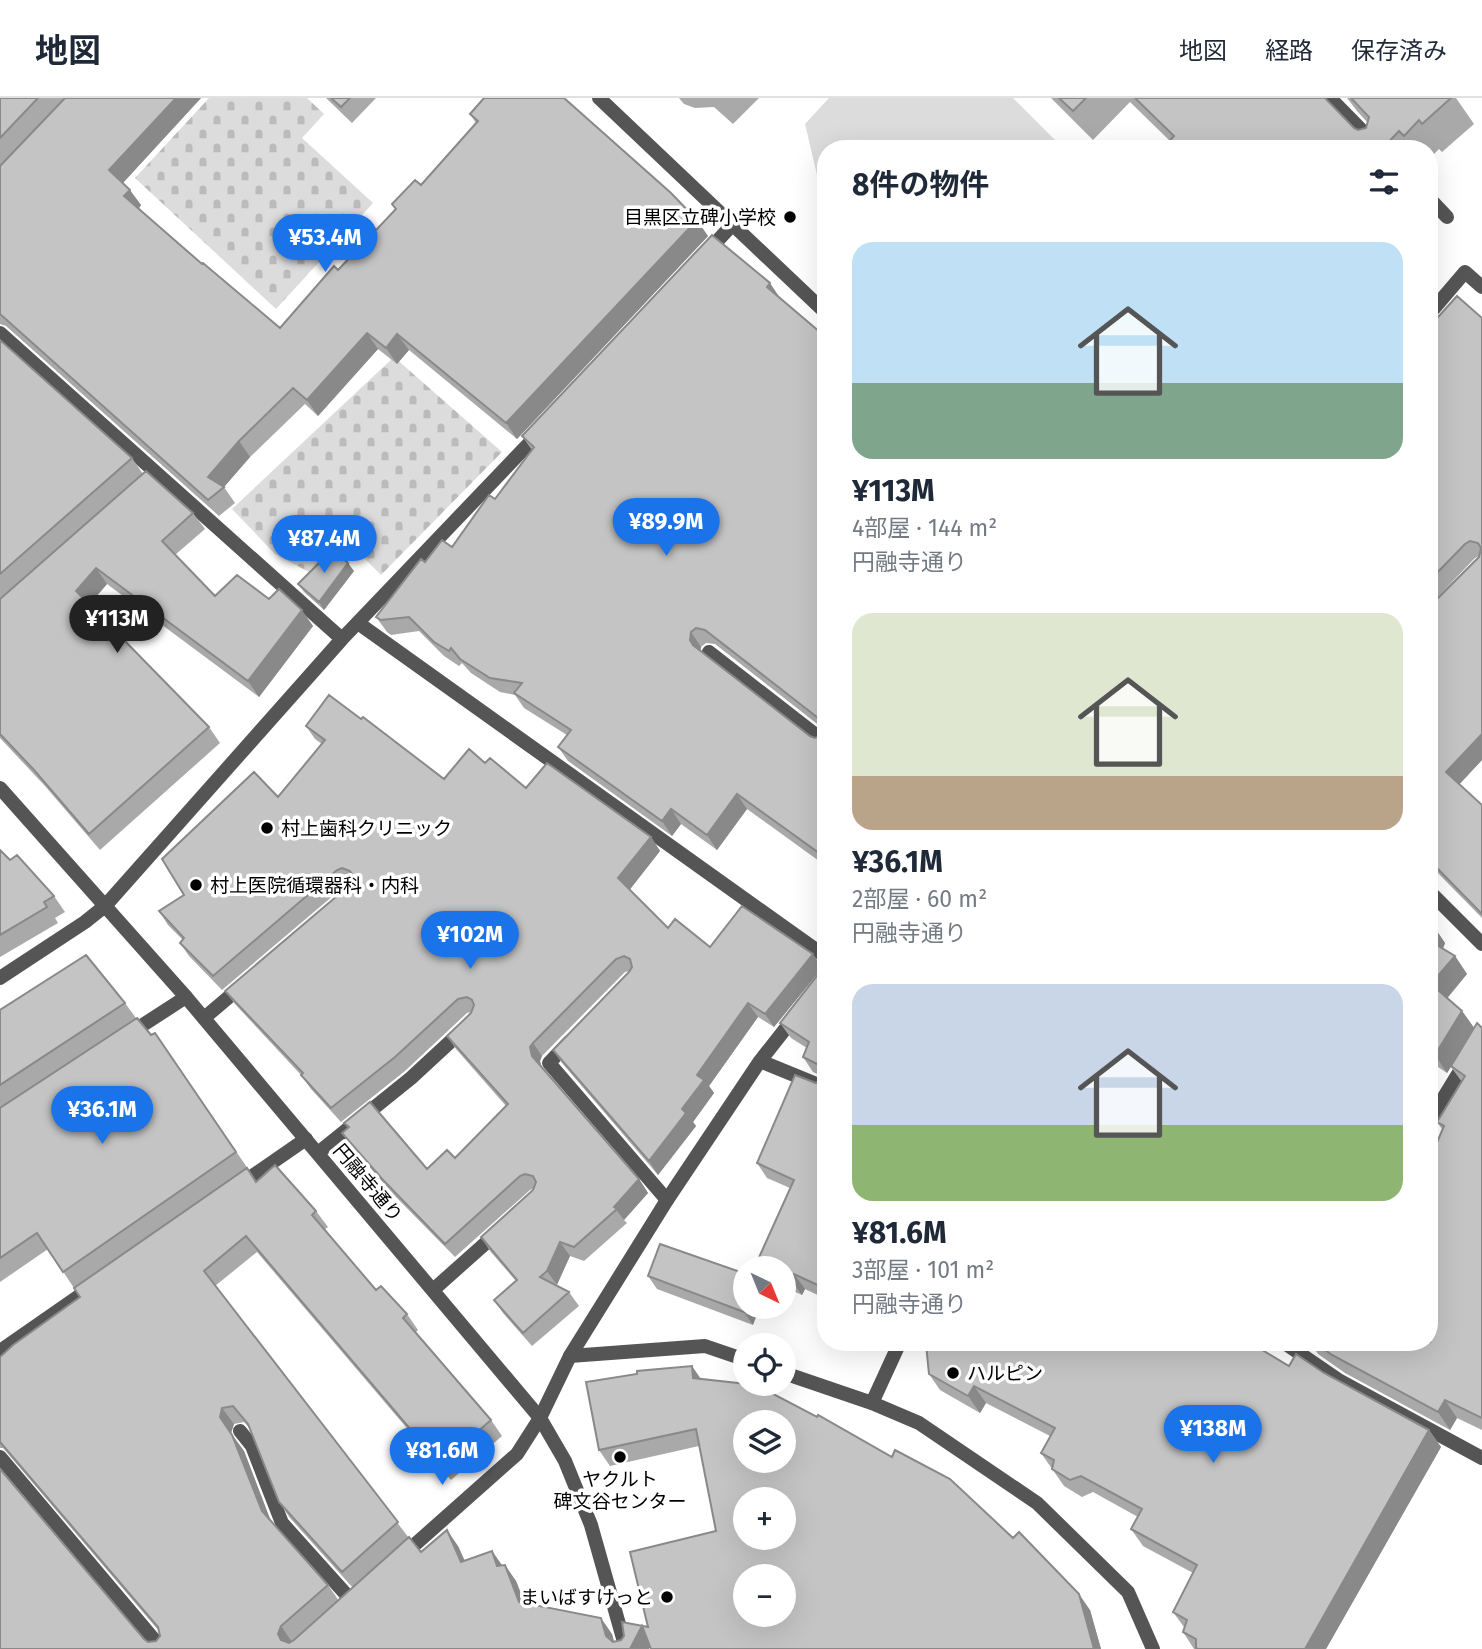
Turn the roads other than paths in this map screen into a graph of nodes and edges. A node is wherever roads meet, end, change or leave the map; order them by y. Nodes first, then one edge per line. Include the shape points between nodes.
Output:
1 (599, 98) edge
2 (1330, 98) edge
3 (1371, 140) edge
4 (1438, 207) edge
5 (1447, 217) dead end
6 (733, 224) junction
7 (695, 265) edge
8 (1482, 287) edge
9 (817, 304) edge
10 (1438, 304) edge
11 (0, 333) edge
12 (555, 416) edge
13 (358, 623) junction
14 (342, 639) junction
15 (709, 652) edge
16 (817, 736) edge
17 (0, 788) edge
18 (1438, 900) edge
19 (105, 906) junction
20 (1482, 944) edge
21 (817, 951) edge
22 (254, 975) edge
23 (0, 978) edge
24 (186, 997) junction
25 (810, 998) edge
26 (204, 1018) junction
27 (474, 1020) edge
28 (576, 1035) edge
29 (1482, 1035) edge
30 (116, 1043) edge
31 (760, 1061) junction
32 (817, 1084) edge
33 (1438, 1107) edge
34 (306, 1139) junction
35 (318, 1153) junction
36 (226, 1194) edge
37 (667, 1200) junction
38 (505, 1225) edge
39 (102, 1280) edge
40 (433, 1290) junction
41 (0, 1351) edge
42 (896, 1351) edge
43 (1299, 1351) edge
44 (570, 1356) junction
45 (733, 1356) edge
46 (796, 1377) edge
47 (872, 1403) junction
48 (540, 1418) junction
49 (240, 1431) edge
50 (0, 1457) edge
51 (1482, 1458) edge
52 (392, 1565) edge
53 (352, 1601) edge
54 (162, 1649) edge
55 (626, 1649) edge
56 (1153, 1649) edge

1 - 6 street
2 - 3 street
4 - 5 street
6 - 7 street
6 - 9 street
8 - 10 street via 1465,272
11 - 14 street via 151,479
12 - 13 street
13 - 14 street
13 - 21 street
14 - 19 street
15 - 16 street
17 - 19 street, 円融寺通り
18 - 20 street
19 - 23 street
19 - 24 street, 円融寺通り
22 - 26 street
24 - 26 street, 円融寺通り
24 - 30 street
25 - 31 street
26 - 34 street, 円融寺通り
27 - 35 street
28 - 37 street via 549,1062
29 - 33 street
31 - 32 street
31 - 37 street
34 - 35 street, 円融寺通り
34 - 36 street
35 - 40 street, 円融寺通り
37 - 44 street
38 - 40 street
39 - 41 street
40 - 48 street, 円融寺通り
42 - 47 street
43 - 51 street via 1340,1381
44 - 45 street via 705,1346
44 - 48 street
46 - 47 street
47 - 56 street via 919,1423 1037,1503 1128,1592
48 - 52 street via 517,1454
48 - 55 street, 円融寺通り via 565,1461 591,1525
49 - 53 street via 252,1446 282,1523
50 - 54 street

